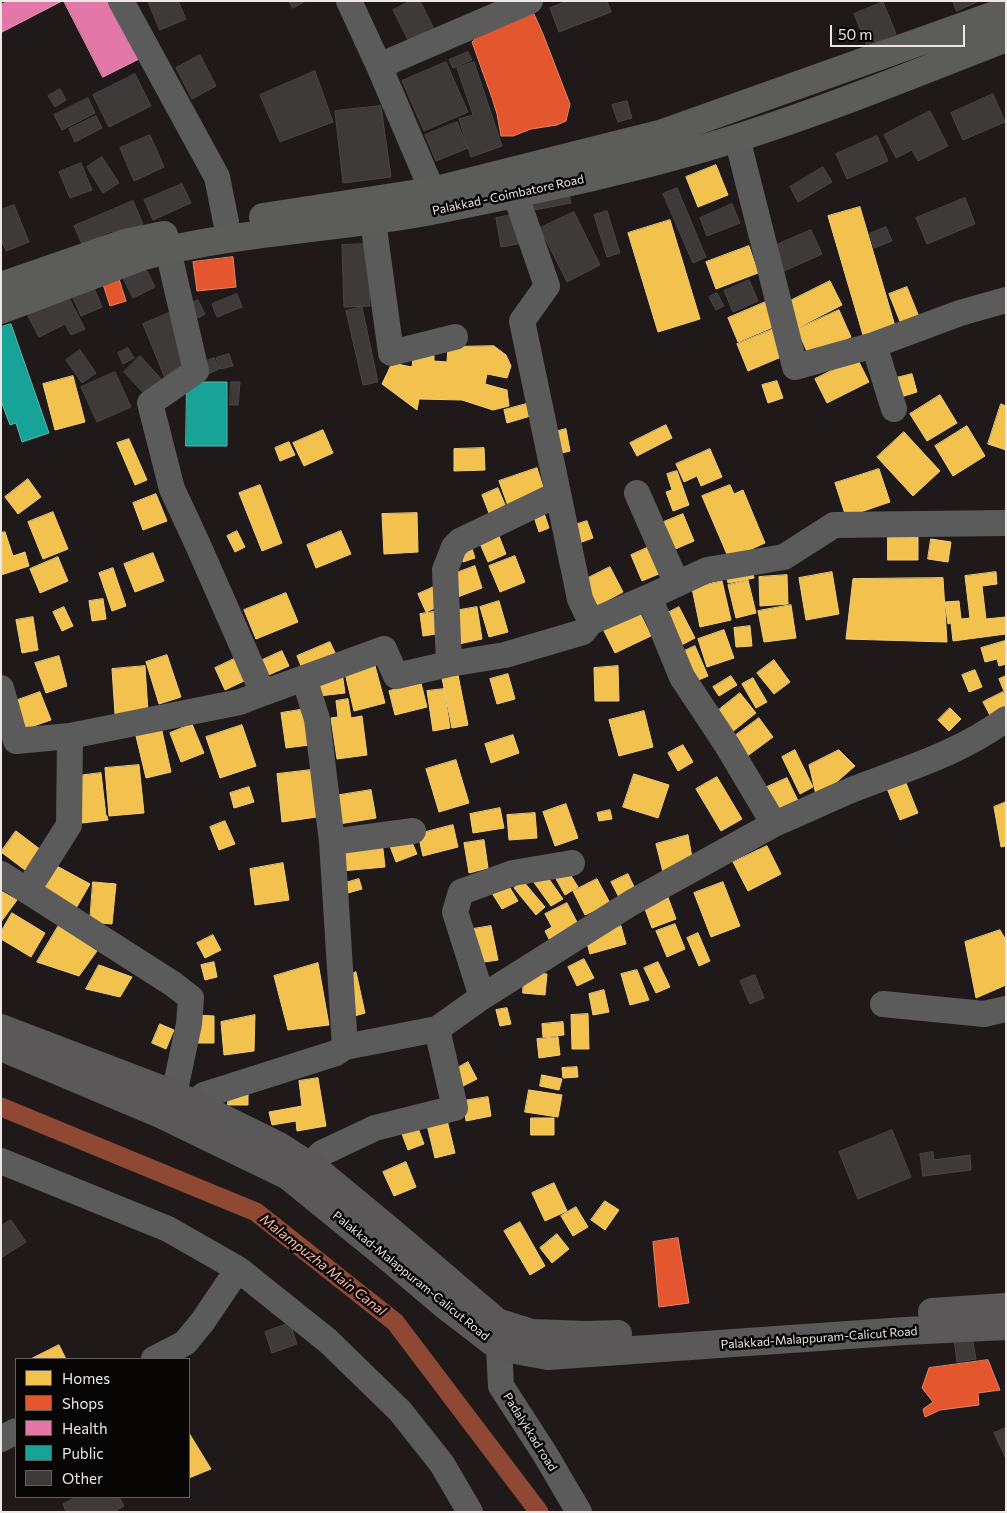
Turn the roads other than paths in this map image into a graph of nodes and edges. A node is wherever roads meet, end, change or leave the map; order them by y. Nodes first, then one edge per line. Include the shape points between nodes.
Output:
1 (121, 1) edge
2 (349, 1) edge
3 (530, 1) edge
4 (1006, 11) edge
5 (1006, 38) edge
6 (379, 66) junction
7 (736, 138) junction
8 (629, 155) junction
9 (515, 192) junction
10 (436, 200) junction
11 (373, 221) junction
12 (226, 222) junction
13 (168, 250) junction
14 (1, 286) edge
15 (1006, 300) edge
16 (1, 310) edge
17 (455, 337) dead end
18 (874, 345) junction
19 (894, 409) dead end
20 (637, 493) dead end
21 (558, 494) junction
22 (1006, 523) edge
23 (678, 584) junction
24 (649, 597) junction
25 (591, 622) junction
26 (449, 664) junction
27 (304, 678) junction
28 (1, 688) edge
29 (262, 693) junction
30 (1006, 719) edge
31 (70, 736) junction
32 (774, 824) junction
33 (413, 831) dead end
34 (332, 842) junction
35 (572, 863) dead end
36 (1, 874) edge
37 (27, 891) junction
38 (482, 997) junction
39 (883, 1004) dead end
40 (1006, 1009) edge
41 (1, 1028) edge
42 (437, 1029) junction
43 (1, 1047) edge
44 (345, 1047) junction
45 (184, 1099) junction
46 (1, 1161) edge
47 (309, 1166) junction
48 (238, 1269) junction
49 (1006, 1307) edge
50 (1006, 1326) edge
51 (502, 1336) junction
52 (156, 1358) edge
53 (15, 1432) edge
54 (1, 1439) edge
55 (470, 1512) edge
56 (579, 1512) edge

1 - 12 street via 217,177
2 - 6 street
3 - 6 street
4 - 8 main road, Palakkad - Coimbatore Road via 662,133
5 - 7 main road, Palakkad - Coimbatore Road via 854,97
6 - 10 street
7 - 8 main road, Palakkad - Coimbatore Road
7 - 18 street via 795,367
8 - 9 main road, Palakkad - Coimbatore Road via 571,182
8 - 10 main road, Palakkad - Coimbatore Road
9 - 10 main road, Palakkad - Coimbatore Road
9 - 21 street via 547,286 522,320
10 - 11 main road, Palakkad - Coimbatore Road
10 - 12 main road, Palakkad - Coimbatore Road
11 - 13 main road, Palakkad - Coimbatore Road
11 - 17 street via 391,353
12 - 14 main road, Palakkad - Coimbatore Road via 125,243
13 - 16 main road, Palakkad - Coimbatore Road
13 - 29 street via 196,371 150,403 172,489
15 - 18 street via 960,312
18 - 19 street
20 - 23 street
21 - 25 street via 580,599
21 - 26 street via 454,547 445,570
22 - 23 street via 834,525 784,557 707,570
23 - 24 street
24 - 25 street
24 - 32 street via 682,677
25 - 26 street via 583,632 506,656
26 - 27 street via 396,676 384,649
27 - 29 street
27 - 34 street via 317,719
28 - 31 street via 16,741
29 - 31 street via 240,702
30 - 32 street via 942,756
31 - 37 street via 69,825
32 - 38 street via 631,903
33 - 34 street
34 - 44 street
35 - 38 street via 513,873 461,892 455,912
36 - 37 street
37 - 45 street via 191,998
38 - 42 street
39 - 40 street via 984,1014
41 - 45 highway, Palakkad-Malappuram-Calicut Road
42 - 44 street
42 - 47 street via 455,1108 375,1128 322,1153
43 - 51 highway, Palakkad-Malappuram-Calicut Road via 158,1113 288,1176 448,1307
44 - 45 street via 336,1053
45 - 47 highway, Palakkad-Malappuram-Calicut Road via 279,1146
46 - 48 street via 168,1229
47 - 51 highway, Palakkad-Malappuram-Calicut Road via 388,1228 497,1322
48 - 52 street via 185,1343
48 - 55 street via 328,1341 400,1411 442,1464
49 - 51 highway, Palakkad-Malappuram-Calicut Road via 587,1335 532,1333
50 - 51 highway, Palakkad-Malappuram-Calicut Road via 548,1356
51 - 56 street, Padalykkad road via 501,1386
53 - 54 street

